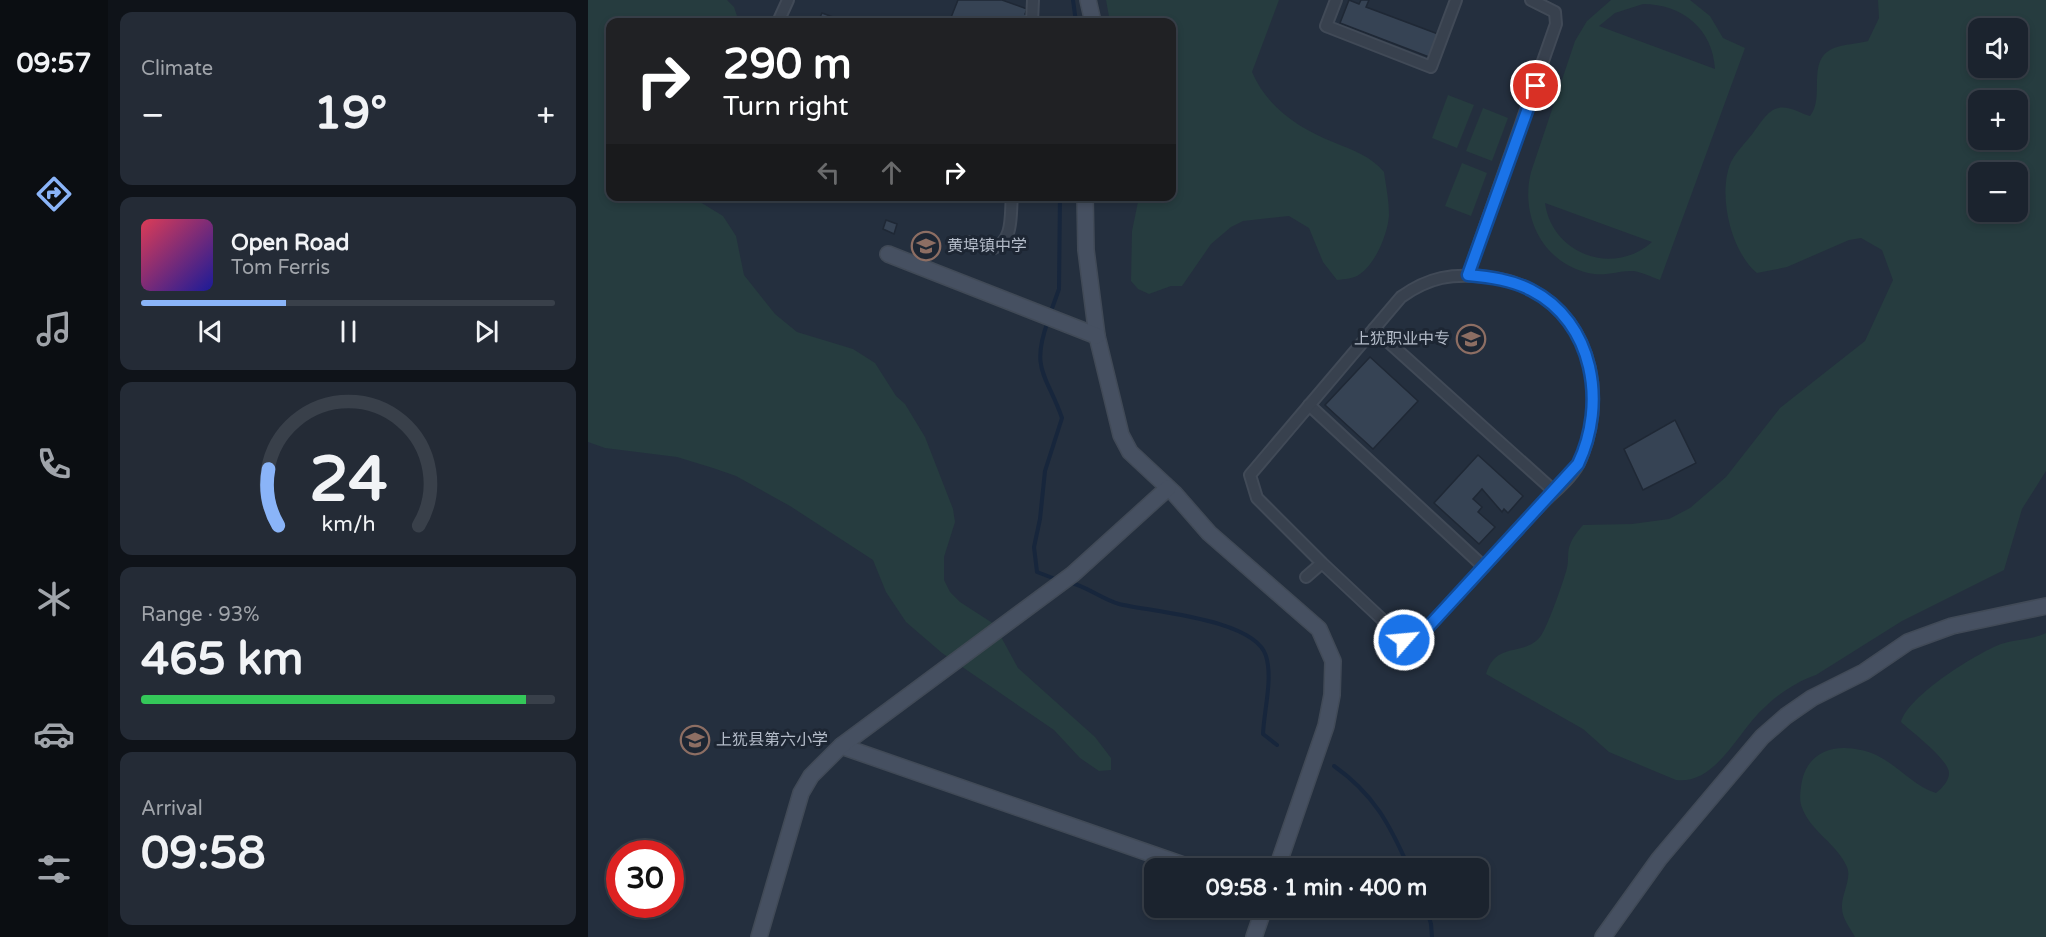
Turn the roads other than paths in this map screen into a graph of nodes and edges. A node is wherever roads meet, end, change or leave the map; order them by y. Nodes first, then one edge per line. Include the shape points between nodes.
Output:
1 (788, 0) edge
2 (1033, 0) edge
3 (1088, 0) edge
4 (1336, 0) edge
5 (1456, 0) edge
6 (1531, 0) edge
7 (780, 18) edge
8 (1032, 18) edge
9 (1091, 18) edge
10 (1012, 201) edge
11 (1085, 201) edge
12 (968, 242) dead end
13 (888, 254) dead end
14 (1468, 275) junction
15 (1374, 329) junction
16 (1097, 336) junction
17 (1310, 405) junction
18 (1168, 488) junction
19 (1554, 491) junction
20 (1322, 563) junction
21 (1484, 567) junction
22 (1306, 577) dead end
23 (2046, 606) edge
24 (841, 746) junction
25 (1163, 858) edge
26 (1280, 858) edge
27 (1260, 918) edge
28 (759, 937) edge
29 (1254, 937) edge
30 (1603, 937) edge

1 - 7 street
2 - 8 street
3 - 9 street
4 - 5 street via 1326,26 1431,67
6 - 14 street via 1556,12 1556,24
10 - 12 street via 1005,242 994,248
11 - 16 street via 1086,250
13 - 16 street
14 - 15 street via 1422,282 1401,297
14 - 19 street via 1498,278 1531,290 1561,310 1585,349 1593,392 1592,417 1578,464
15 - 17 street
15 - 19 street
16 - 18 street via 1121,435 1131,452
17 - 20 street via 1250,475 1257,498
17 - 21 street
18 - 24 street via 1073,574
18 - 26 street via 1209,533 1319,629 1333,661 1326,726
19 - 21 street
20 - 21 street via 1404,640 1412,641
20 - 22 street
23 - 30 street via 1952,626 1908,642 1786,716 1762,737 1659,859
24 - 25 street
24 - 28 street via 811,776 801,793
27 - 29 street

